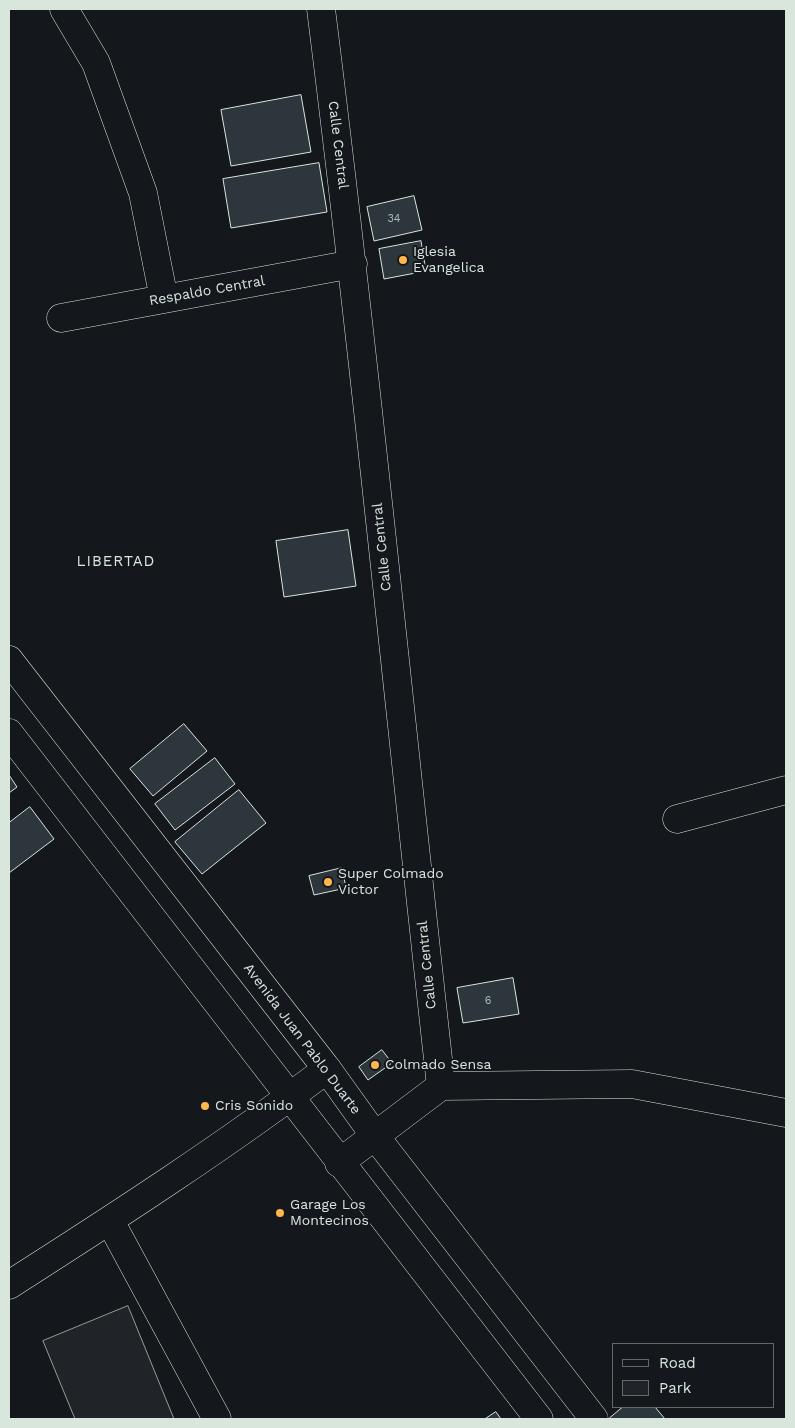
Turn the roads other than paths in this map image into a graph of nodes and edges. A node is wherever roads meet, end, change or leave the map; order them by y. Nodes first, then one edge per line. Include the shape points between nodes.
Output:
1 (64, 9) edge
2 (321, 9) edge
3 (353, 264) junction
4 (164, 299) junction
5 (61, 318) dead end
6 (9, 660) edge
7 (9, 733) edge
8 (786, 790) edge
9 (677, 820) dead end
10 (327, 1069) junction
11 (441, 1086) junction
12 (291, 1096) junction
13 (786, 1113) edge
14 (375, 1136) junction
15 (339, 1163) junction
16 (110, 1221) junction
17 (9, 1285) edge
18 (217, 1419) edge
19 (538, 1419) edge
20 (594, 1419) edge

1 - 4 street via 96,63 143,193
2 - 3 street, Calle Central
3 - 4 street, Respaldo Central
3 - 11 street, Calle Central
4 - 5 street, Respaldo Central
6 - 10 street, Avenida Juan Pablo Duarte
7 - 12 street
8 - 9 street
10 - 12 street
10 - 14 street, Avenida Juan Pablo Duarte
11 - 13 street via 632,1084
11 - 14 street
12 - 15 street
12 - 16 street
14 - 15 street
14 - 20 street, Avenida Juan Pablo Duarte
15 - 19 street
16 - 17 street
16 - 18 street

